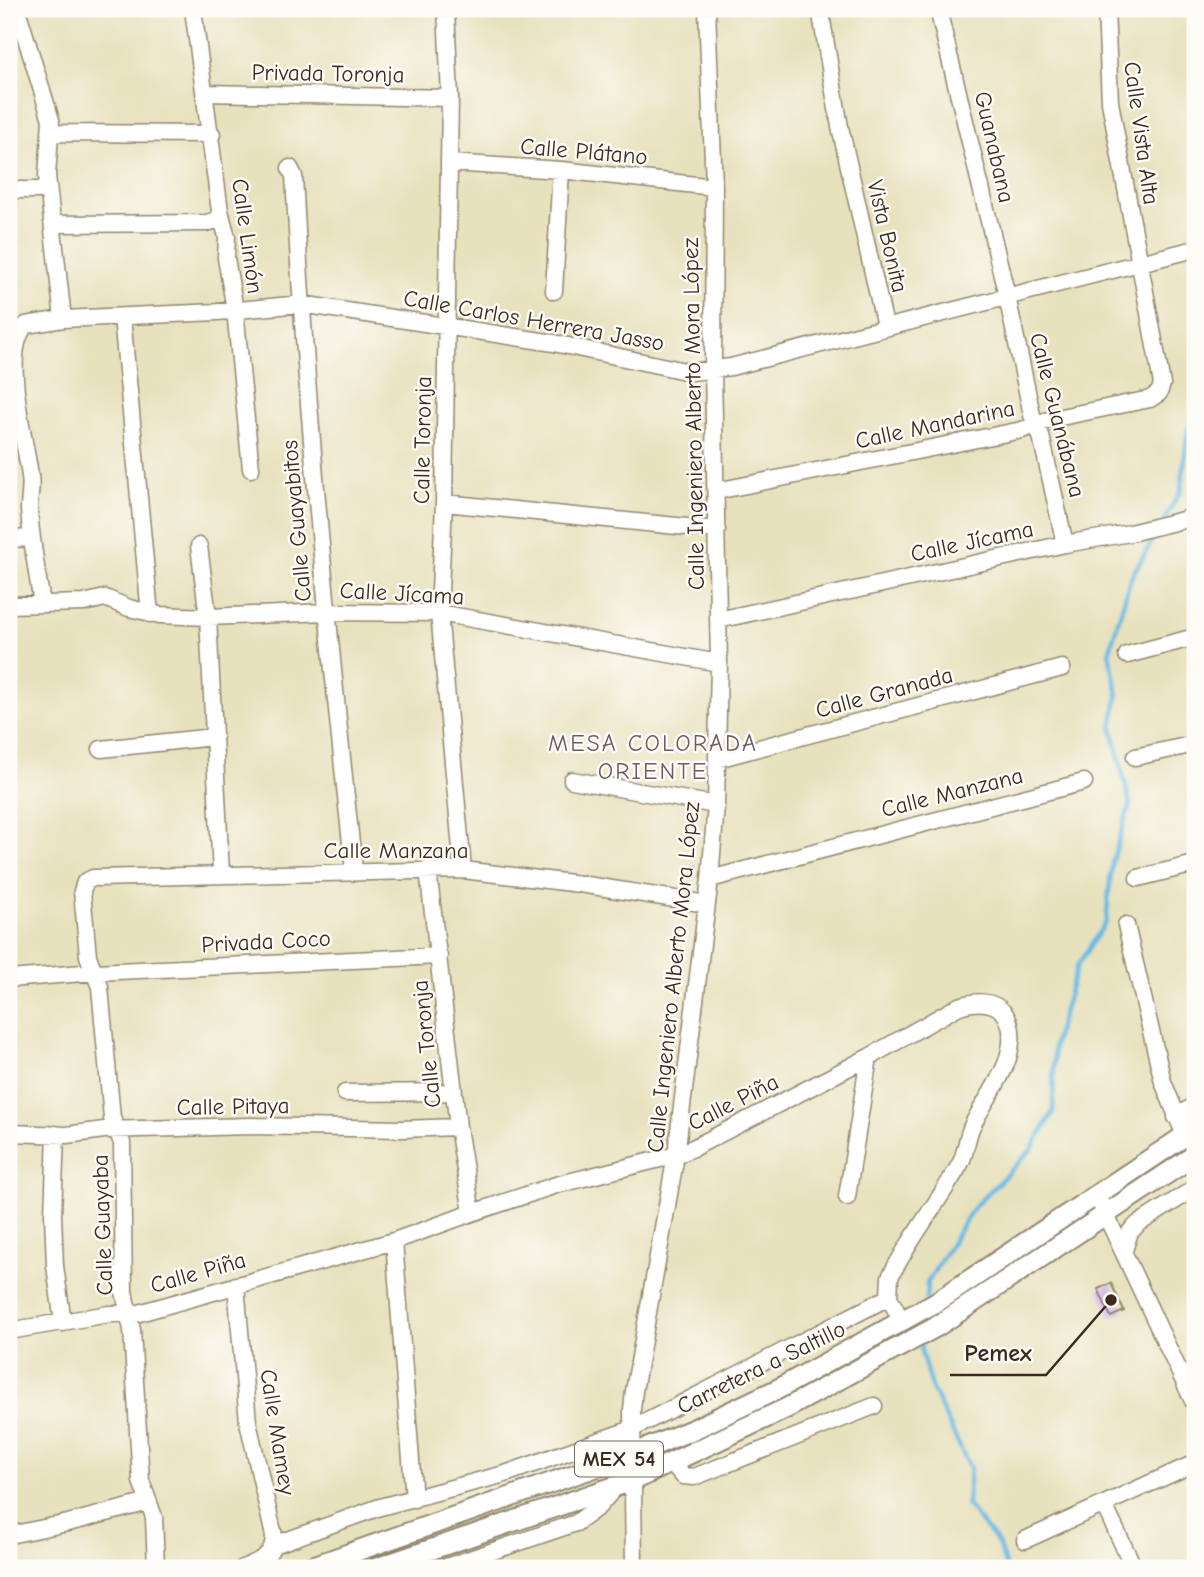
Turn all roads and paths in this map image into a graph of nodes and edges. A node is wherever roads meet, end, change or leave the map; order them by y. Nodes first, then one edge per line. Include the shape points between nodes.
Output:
1 (17, 9) edge
2 (193, 9) edge
3 (446, 9) edge
4 (706, 9) edge
5 (720, 9) edge
6 (820, 9) edge
7 (938, 9) edge
8 (1106, 9) edge
9 (206, 93) junction
10 (450, 98) junction
11 (51, 133) junction
12 (212, 134) junction
13 (449, 163) junction
14 (290, 168) dead end
15 (561, 170) junction
16 (714, 187) junction
17 (9, 190) edge
18 (48, 190) junction
19 (222, 219) junction
20 (54, 224) junction
21 (1195, 249) edge
22 (1139, 263) junction
23 (554, 291) dead end
24 (1007, 296) junction
25 (301, 304) junction
26 (235, 310) junction
27 (122, 317) junction
28 (63, 319) junction
29 (885, 326) junction
30 (446, 327) junction
31 (713, 370) junction
32 (1160, 393) joint
33 (1036, 425) junction
34 (15, 435) edge
35 (251, 469) dead end
36 (716, 491) junction
37 (444, 503) junction
38 (1195, 517) edge
39 (717, 530) junction
40 (31, 538) junction
41 (9, 539) edge
42 (1065, 544) junction
43 (199, 546) dead end
44 (9, 604) edge
45 (42, 604) junction
46 (326, 612) junction
47 (439, 613) junction
48 (150, 614) junction
49 (208, 617) junction
50 (718, 620) junction
51 (1195, 638) edge
52 (1127, 655) dead end
53 (719, 663) junction
54 (1062, 668) dead end
55 (213, 737) junction
56 (1195, 744) edge
57 (101, 749) dead end
58 (1135, 757) dead end
59 (717, 759) junction
60 (572, 780) dead end
61 (1084, 782) dead end
62 (716, 805) junction
63 (1195, 864) edge
64 (428, 870) junction
65 (463, 870) junction
66 (354, 871) junction
67 (221, 874) junction
68 (1138, 878) dead end
69 (710, 879) junction
70 (85, 882) joint
71 (707, 904) junction
72 (1126, 925) dead end
73 (439, 956) junction
74 (94, 972) junction
75 (9, 979) edge
76 (869, 1057) junction
77 (454, 1091) junction
78 (345, 1093) dead end
79 (1195, 1105) edge
80 (1175, 1116) junction
81 (458, 1126) junction
82 (117, 1130) junction
83 (1190, 1132) edge
84 (9, 1133) edge
85 (56, 1134) junction
86 (676, 1155) junction
87 (1195, 1155) edge
88 (1195, 1188) edge
89 (1097, 1196) junction
90 (847, 1197) dead end
91 (472, 1213) junction
92 (1107, 1216) junction
93 (394, 1241) junction
94 (1124, 1250) junction
95 (236, 1285) junction
96 (889, 1297) junction
97 (129, 1314) junction
98 (909, 1319) junction
99 (63, 1323) junction
100 (9, 1331) edge
101 (1195, 1405) edge
102 (874, 1406) dead end
103 (632, 1429) junction
104 (633, 1454) junction
105 (672, 1463) junction
106 (1195, 1463) edge
107 (625, 1483) junction
108 (414, 1499) junction
109 (149, 1502) junction
110 (1104, 1505) junction
111 (9, 1535) edge
112 (1026, 1540) dead end
113 (274, 1545) junction
114 (156, 1568) edge
115 (243, 1568) edge
116 (308, 1568) edge
117 (377, 1568) edge
118 (443, 1568) edge
119 (634, 1568) edge
120 (1134, 1568) edge

1 - 11 street via 48,108
2 - 9 street, Calle Limón
3 - 10 street, Calle Toronja
4 - 5 street
4 - 16 street, Calle Ingeniero Alberto Mora López
6 - 29 street, Vista Bonita via 846,156
7 - 24 street, Guanabana
8 - 22 street, Calle Vista Alta via 1110,102
9 - 10 street, Privada Toronja
9 - 12 street, Calle Limón
10 - 13 street, Calle Toronja
11 - 12 street
11 - 18 street
12 - 19 street, Calle Limón
13 - 15 street, Calle Plátano
13 - 30 street, Calle Toronja
14 - 25 street, Calle Guayabitos
15 - 16 street, Calle Plátano
15 - 23 street
16 - 31 street, Calle Ingeniero Alberto Mora López
17 - 18 street
18 - 20 street
19 - 20 street via 206,223
19 - 26 street, Calle Limón
20 - 28 street
21 - 22 street, Calle Carlos Herrera Jasso
22 - 24 street, Calle Carlos Herrera Jasso
22 - 32 street, Calle Vista Alta
24 - 29 street, Calle Carlos Herrera Jasso
24 - 33 street, Calle Guanábana
25 - 26 street, Calle Carlos Herrera Jasso
25 - 30 street, Calle Carlos Herrera Jasso
25 - 46 street, Calle Guayabitos
26 - 27 street, Calle Carlos Herrera Jasso
26 - 35 street, Calle Limón
27 - 28 street, Calle Carlos Herrera Jasso
27 - 48 street
28 - 34 street, Calle Carlos Herrera Jasso via 26,325 21,330 16,345
29 - 31 street, Calle Carlos Herrera Jasso
30 - 31 street, Calle Carlos Herrera Jasso via 554,343 690,372
30 - 37 street, Calle Toronja
31 - 36 street, Calle Ingeniero Alberto Mora López
32 - 33 street, Calle Mandarina
33 - 36 street, Calle Mandarina
33 - 42 street, Calle Guanábana
34 - 40 street via 31,480
36 - 39 street, Calle Ingeniero Alberto Mora López
37 - 39 street
37 - 47 street, Calle Toronja
38 - 42 street, Calle Jícama
39 - 50 street, Calle Ingeniero Alberto Mora López
40 - 41 street
40 - 45 street
42 - 50 street, Calle Jícama
43 - 49 street
44 - 45 street, Calle Jícama
45 - 48 street, Calle Jícama via 105,598
46 - 47 street, Calle Jícama
46 - 49 street, Calle Jícama
46 - 66 street, Calle Guayabitos
47 - 53 street, Calle Jícama
47 - 65 street, Calle Toronja
48 - 49 street, Calle Jícama
49 - 55 street
50 - 53 street, Calle Ingeniero Alberto Mora López
51 - 52 street
53 - 59 street, Calle Ingeniero Alberto Mora López
54 - 59 street, Calle Granada
55 - 57 street
55 - 67 street
56 - 58 street
59 - 62 street, Calle Ingeniero Alberto Mora López
60 - 62 street
61 - 69 street, Calle Manzana
62 - 69 street, Calle Ingeniero Alberto Mora López
63 - 68 street
64 - 65 street, Calle Manzana
64 - 66 street, Calle Manzana
64 - 73 street, Calle Toronja
65 - 71 street, Calle Manzana
66 - 67 street, Calle Manzana
67 - 70 street, Calle Manzana via 93,878
69 - 71 street, Calle Ingeniero Alberto Mora López
70 - 74 street, Calle Guayaba via 88,956
71 - 86 street, Calle Ingeniero Alberto Mora López
72 - 80 street
73 - 74 street, Privada Coco
73 - 77 street, Calle Toronja
74 - 75 street, Privada Coco
74 - 82 street, Calle Guayaba via 100,988 112,1118
76 - 86 street, Calle Piña
76 - 90 street
76 - 96 street, Calle Piña via 968,1003 995,1004 1010,1024 1004,1067 972,1125 962,1161 890,1277
77 - 78 street
77 - 81 street, Calle Toronja
79 - 80 street
80 - 83 street
81 - 82 street, Calle Pitaya
81 - 91 street, Calle Toronja
82 - 85 street, Calle Pitaya
82 - 97 street, Calle Guayaba via 122,1143 124,1292
83 - 89 main road, Carretera a Saltillo / MEX 54
84 - 85 street, Calle Pitaya
85 - 99 street via 53,1215
86 - 91 street, Calle Piña via 556,1185
86 - 103 street, Calle Ingeniero Alberto Mora López via 634,1391
87 - 92 main road, Carretera a Saltillo / MEX 54
88 - 94 street via 1138,1224
89 - 92 street
89 - 98 main road, Carretera a Saltillo / MEX 54
91 - 93 street, Calle Piña
92 - 94 street
92 - 105 main road, Carretera a Saltillo / MEX 54 via 905,1345
93 - 95 street, Calle Piña
93 - 108 street
94 - 101 street
95 - 97 street, Calle Piña
95 - 113 street, Calle Mamey via 248,1422
96 - 98 street
96 - 103 street
97 - 99 street, Calle Piña
97 - 109 street, Calle Guayaba via 141,1481
98 - 104 main road, Carretera a Saltillo / MEX 54 via 732,1411
99 - 100 street, Calle Piña
102 - 105 street via 694,1477 683,1476
103 - 104 street, Calle Ingeniero Alberto Mora López
103 - 108 street via 505,1474
104 - 107 street, Calle Ingeniero Alberto Mora López
104 - 116 main road, Carretera a Saltillo / MEX 54
105 - 107 main road, Carretera a Saltillo / MEX 54
106 - 110 street
107 - 117 main road, Carretera a Saltillo / MEX 54
107 - 118 street via 576,1523
107 - 119 street, Calle Ingeniero Alberto Mora López
108 - 113 street
109 - 111 street
109 - 114 street, Calle Guayaba
110 - 112 street
110 - 120 street
113 - 115 street via 264,1559

